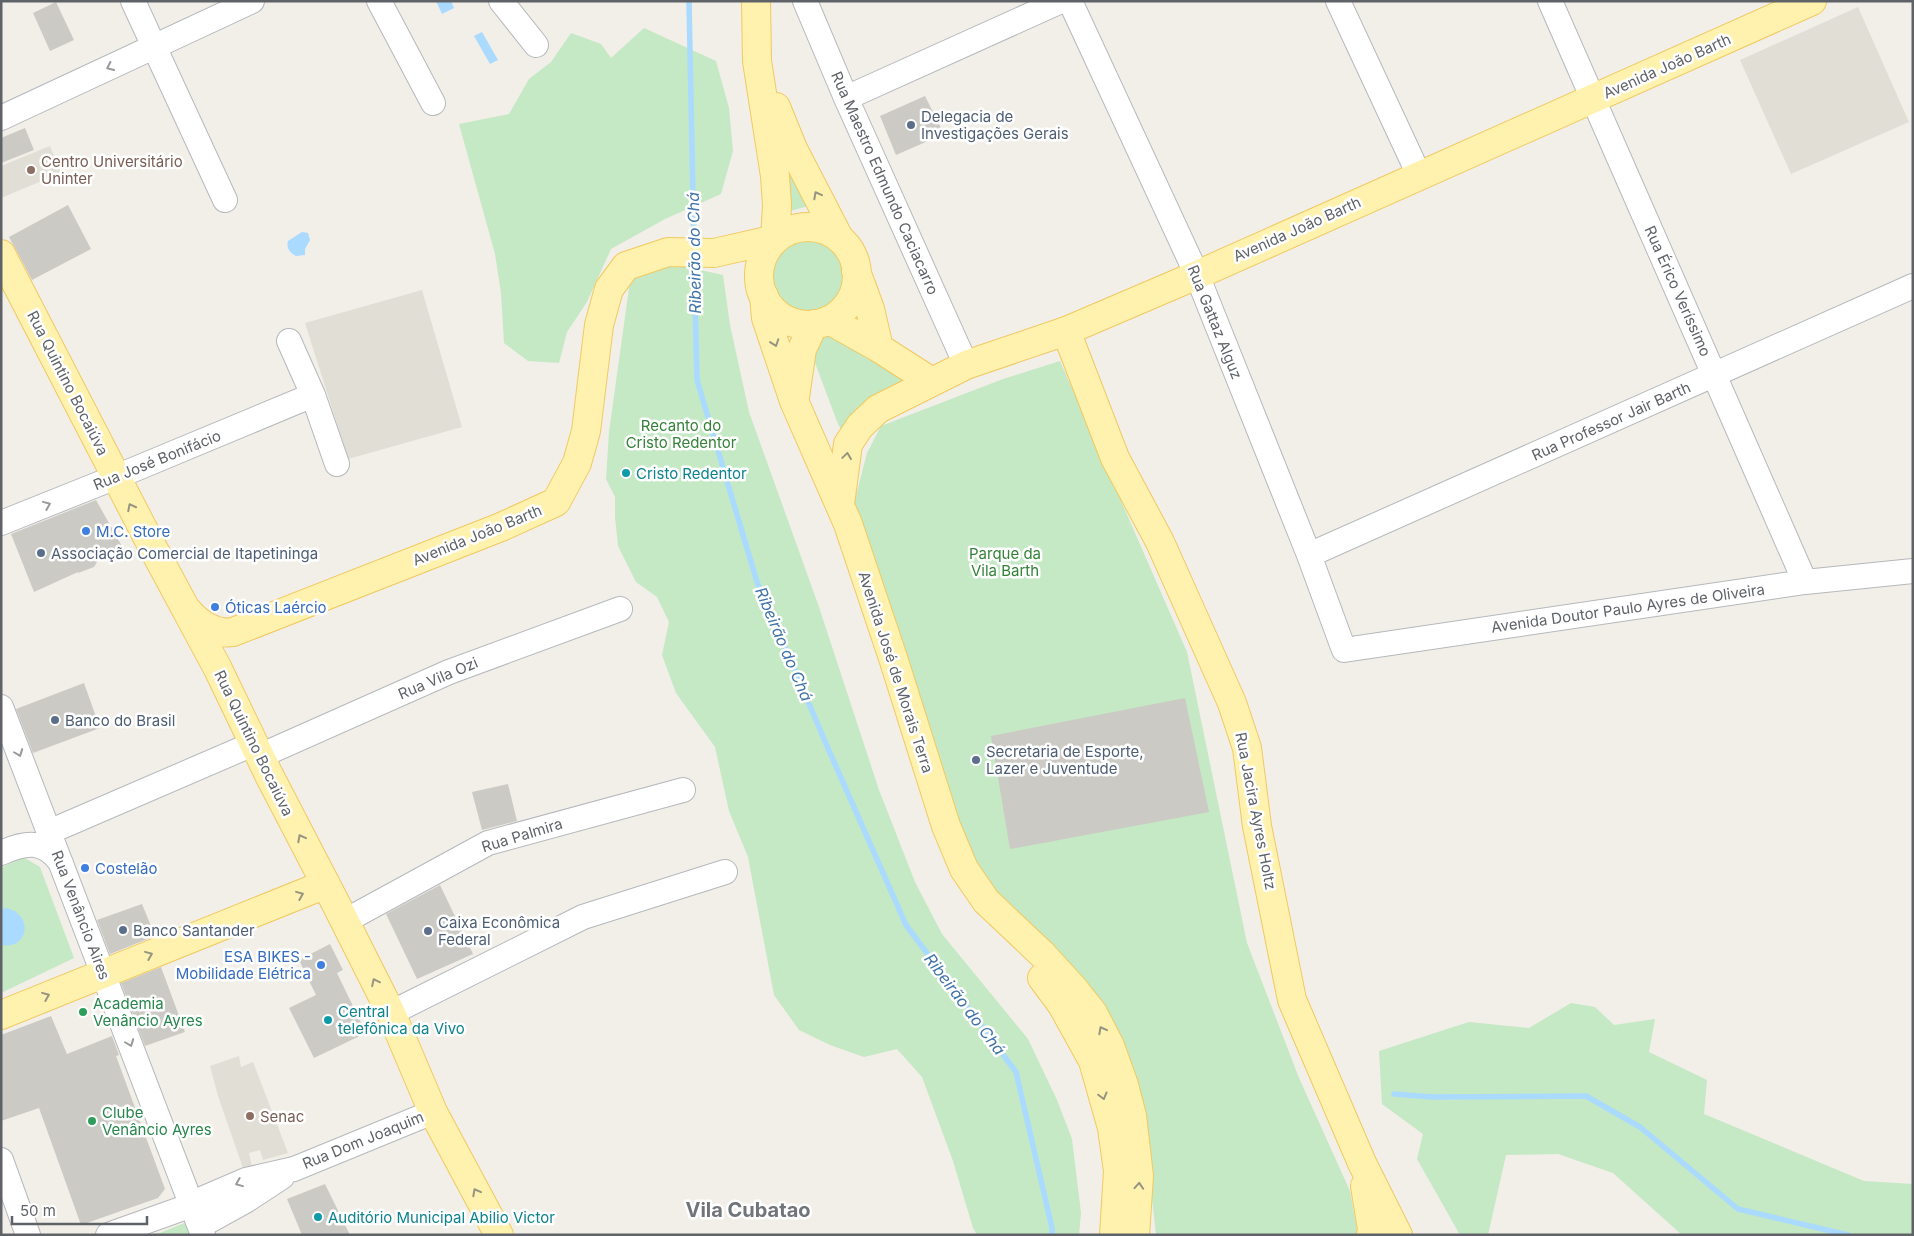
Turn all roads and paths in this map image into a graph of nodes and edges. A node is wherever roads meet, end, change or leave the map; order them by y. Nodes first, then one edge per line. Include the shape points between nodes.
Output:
1 (133, 1) edge
2 (252, 1) edge
3 (379, 1) edge
4 (502, 1) edge
5 (756, 1) edge
6 (806, 1) edge
7 (1061, 1) edge
8 (1070, 1) edge
9 (1338, 1) edge
10 (1550, 1) edge
11 (1812, 1) edge
12 (536, 45) dead end
13 (155, 46) junction
14 (758, 61) junction
15 (846, 98) junction
16 (1593, 99) junction
17 (433, 103) dead end
18 (1, 118) edge
19 (1419, 174) junction
20 (226, 200) dead end
21 (839, 238) junction
22 (775, 239) junction
23 (714, 253) junction
24 (1, 254) edge
25 (856, 271) junction
26 (1196, 274) junction
27 (1913, 286) edge
28 (762, 288) junction
29 (822, 322) junction
30 (1066, 331) junction
31 (289, 341) dead end
32 (879, 348) junction
33 (966, 365) junction
34 (1714, 375) junction
35 (932, 382) junction
36 (312, 395) junction
37 (794, 401) junction
38 (337, 464) dead end
39 (116, 477) junction
40 (840, 504) junction
41 (1, 523) edge
42 (1309, 555) junction
43 (1913, 571) edge
44 (1805, 582) junction
45 (183, 606) junction
46 (620, 610) dead end
47 (234, 632) junction
48 (1344, 650) joint
49 (218, 669) junction
50 (1, 707) edge
51 (256, 750) junction
52 (683, 790) dead end
53 (49, 832) junction
54 (9, 849) edge
55 (63, 867) junction
56 (725, 872) dead end
57 (326, 884) junction
58 (345, 921) junction
59 (1016, 930) junction
60 (104, 973) junction
61 (391, 1013) junction
62 (1, 1015) edge
63 (433, 1112) junction
64 (1, 1160) edge
65 (1362, 1163) junction
66 (198, 1222) edge
67 (28, 1235) edge
68 (108, 1235) edge
69 (499, 1235) edge
70 (1114, 1235) edge
71 (1135, 1235) edge
72 (1371, 1235) edge
73 (1398, 1235) edge

1 - 13 street
2 - 13 street
3 - 17 street
4 - 12 street
5 - 14 main road
6 - 15 street, Rua Maestro Edmundo Caciacarro
7 - 15 street
8 - 26 street, Rua Gattaz Alguz
9 - 19 street
10 - 16 street, Rua Érico Veríssimo
11 - 16 main road, Avenida João Barth
13 -> 18 street
13 - 20 street
21 -> 14 main road via 793,149
14 - 22 main road via 775,176
15 - 33 street, Rua Maestro Edmundo Caciacarro
16 - 19 main road, Avenida João Barth
16 - 34 street, Rua Érico Veríssimo
19 - 26 main road, Avenida João Barth
21 - 22 main road via 823,229 806,227 790,230
21 - 25 main road via 848,247
22 - 23 main road, Avenida João Barth
22 - 28 main road via 765,252 760,268
23 - 28 main road
23 - 47 main road, Avenida João Barth via 668,252 626,266 609,289 599,325 586,430 577,463 556,502 501,527
24 - 39 main road, Rua Quintino Bocaiúva
25 - 29 main road via 854,292 847,306
25 - 32 main road via 870,309
26 - 30 main road, Avenida João Barth
26 - 42 street, Rua Gattaz Alguz
27 - 34 street, Rua Professor Jair Barth
28 - 29 main road via 777,314 807,325
28 -> 37 main road, Avenida José de Morais Terra via 766,318
29 - 32 main road
29 - 37 main road via 802,349
30 - 33 main road, Avenida João Barth
30 - 65 main road, Rua Jacira Ayres Holtz via 1115,458 1160,542 1232,703 1247,748 1257,826 1292,1000
31 - 36 street
32 - 35 main road
33 - 35 main road, Avenida João Barth
34 - 42 street, Rua Professor Jair Barth
34 - 44 street, Rua Érico Veríssimo
40 -> 35 main road, Avenida João Barth via 848,444 860,426 878,409
36 - 38 street
36 - 39 street, Rua José Bonifácio
37 - 40 main road, Avenida José de Morais Terra
41 -> 39 street, Rua José Bonifácio
45 -> 39 main road, Rua Quintino Bocaiúva
40 - 59 main road, Avenida José de Morais Terra via 953,845 978,891
42 - 48 street, Rua Gattaz Alguz
43 - 44 street, Avenida Doutor Paulo Ayres de Oliveira
44 - 48 street, Avenida Doutor Paulo Ayres de Oliveira
45 - 47 main road via 204,626 226,633
45 - 49 main road, Rua Quintino Bocaiúva
46 - 51 street, Rua Vila Ozi via 449,672
47 - 49 main road via 221,650
49 - 51 main road, Rua Quintino Bocaiúva
50 -> 53 street, Rua Venâncio Aires
51 - 53 street, Rua Vila Ozi
57 -> 51 main road, Rua Quintino Bocaiúva
52 - 58 street, Rua Palmira via 488,843
53 - 55 street, Rua Venâncio Aires
54 - 55 street via 29,844 40,846 56,857
55 - 60 street, Rua Venâncio Aires
56 - 61 street via 582,917
57 - 58 main road, Rua Quintino Bocaiúva
60 -> 57 main road
61 -> 58 main road, Rua Quintino Bocaiúva
59 -> 70 main road, Avenida José de Morais Terra via 1036,970 1062,1005 1093,1061 1112,1128 1118,1171
71 -> 59 main road, Avenida José de Morais Terra via 1139,1176 1132,1116 1110,1046 1093,1013 1074,989
62 -> 60 main road
60 -> 66 street, Rua Venâncio Aires
61 - 63 main road, Rua Quintino Bocaiúva
63 -> 66 street, Rua Dom Joaquim via 294,1169 246,1180 204,1198
69 -> 63 main road, Rua Quintino Bocaiúva
64 - 67 street
65 - 72 main road
65 - 73 main road
66 - 68 street, Rua Dom Joaquim

